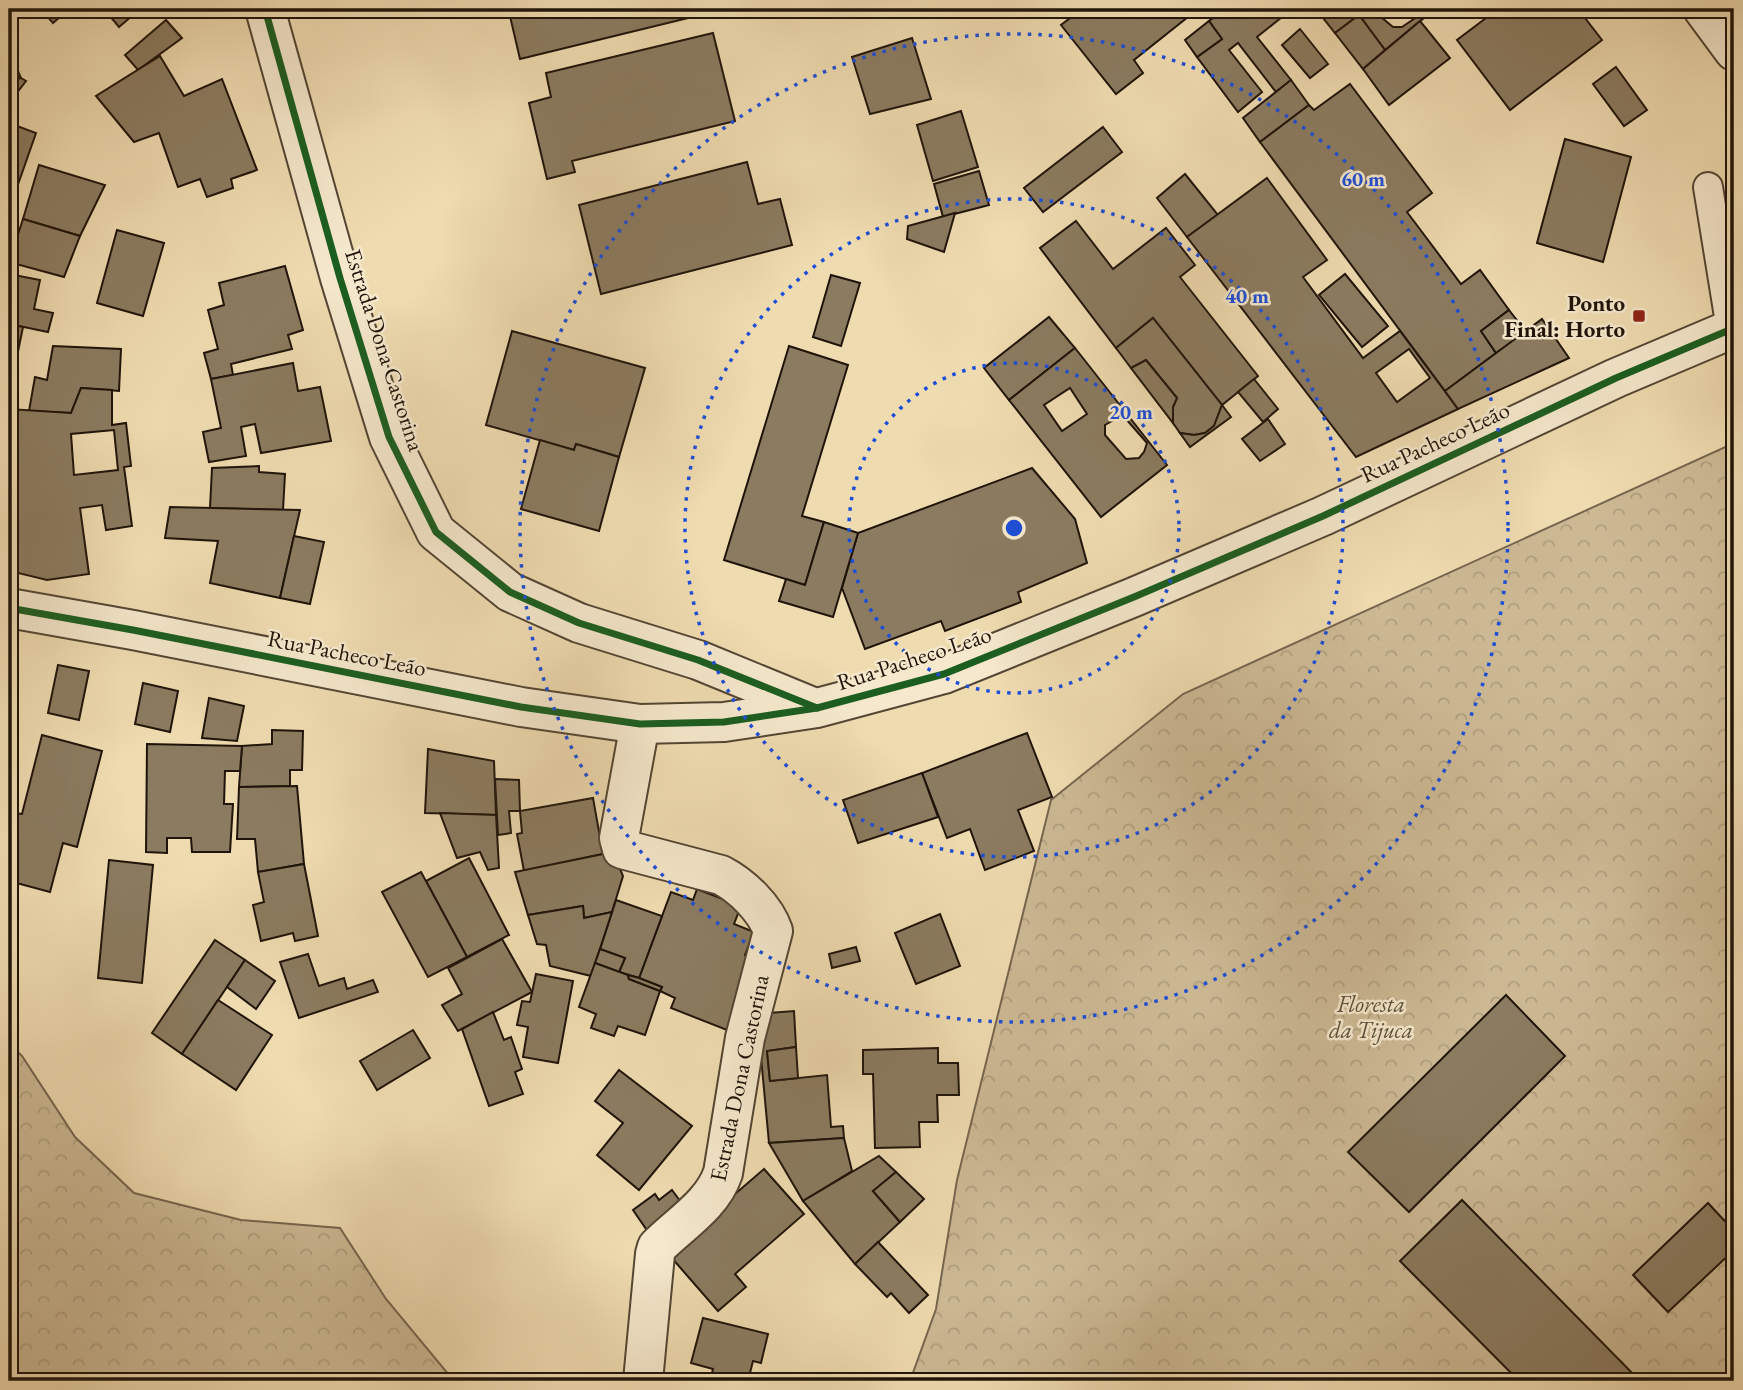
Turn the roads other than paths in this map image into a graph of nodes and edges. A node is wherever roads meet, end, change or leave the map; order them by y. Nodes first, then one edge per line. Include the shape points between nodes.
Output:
1 (265, 9) edge
2 (1703, 9) edge
3 (1734, 51) edge
4 (1708, 187) dead end
5 (1733, 329) edge
6 (9, 608) edge
7 (817, 708) junction
8 (640, 724) junction
9 (643, 1381) edge

1 - 7 street, Estrada Dona Castorina via 389,437 436,532 510,592 579,623 698,660
2 - 3 street
4 - 5 lane
5 - 7 street, Rua Pacheco Leão via 1616,377 1323,516 1134,597 944,674
6 - 8 street, Rua Pacheco Leão via 521,707
7 - 8 street, Rua Pacheco Leão via 724,722
8 - 9 street, Estrada Dona Castorina via 619,838 622,849 721,875 768,916 773,930 745,1038 719,1185 657,1247

